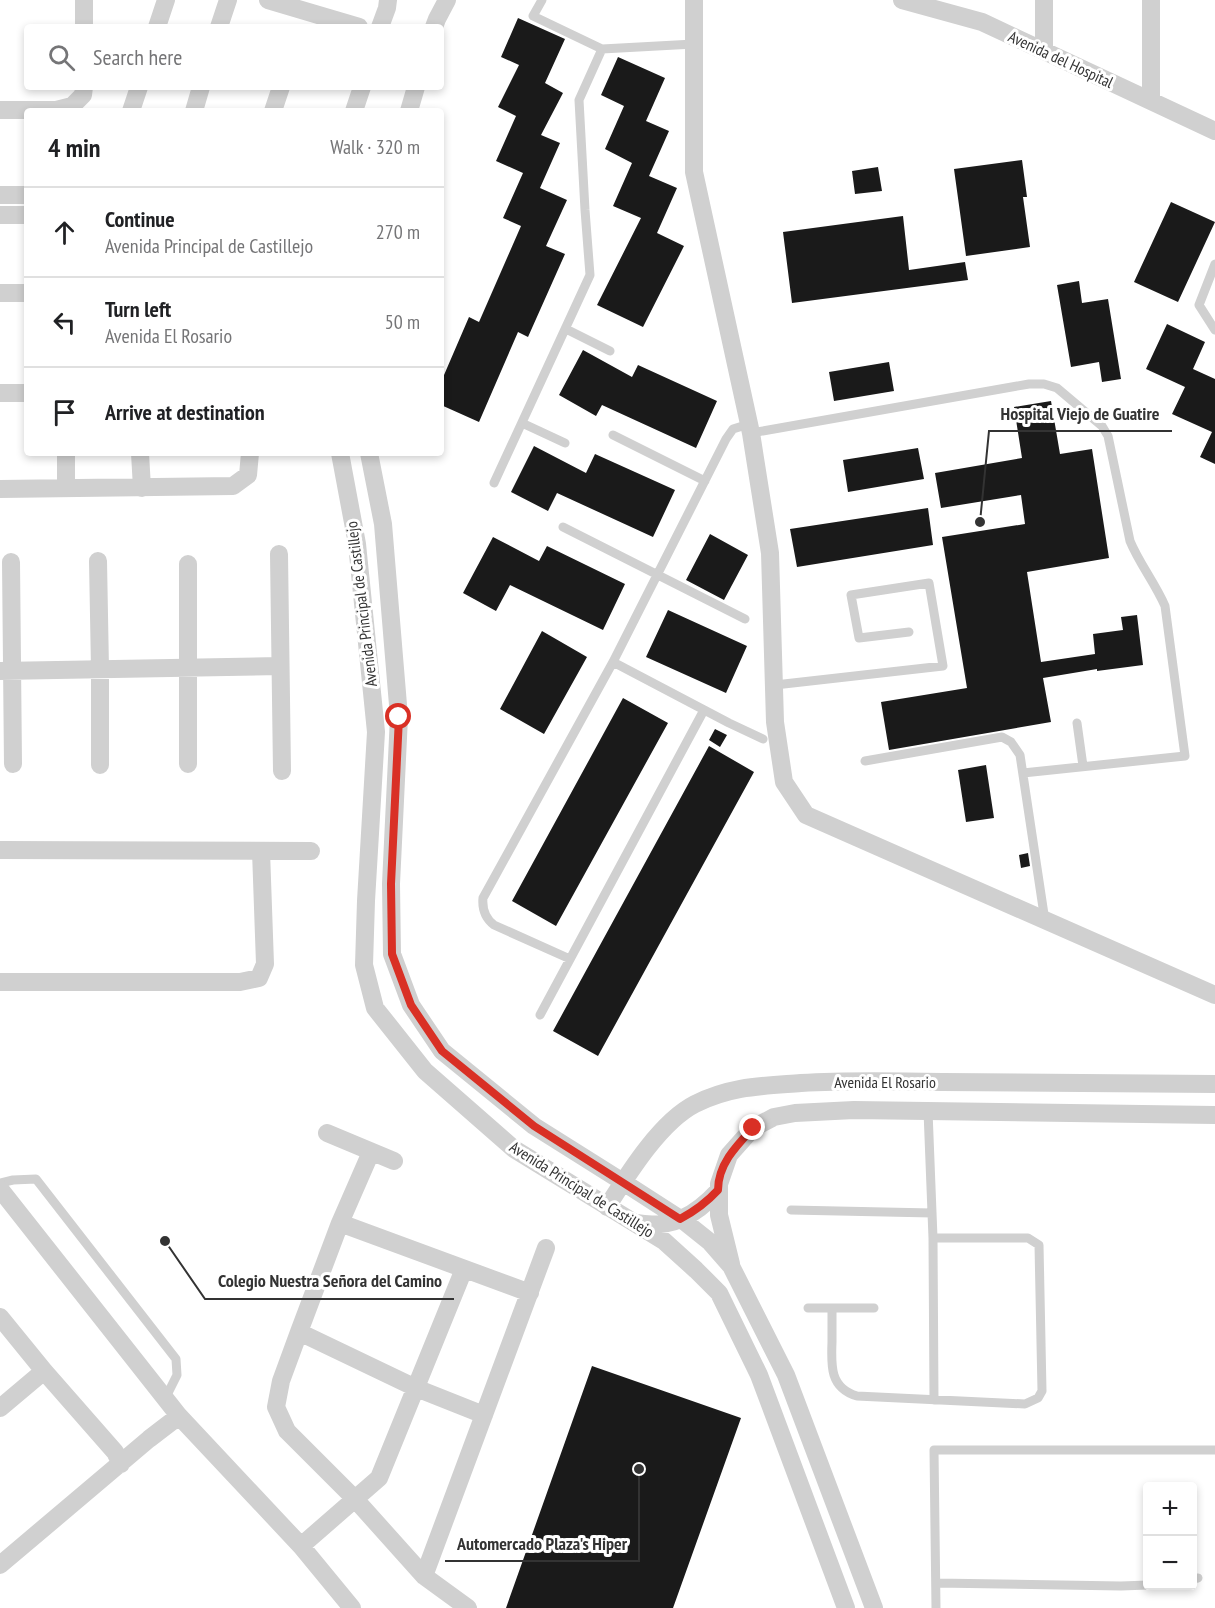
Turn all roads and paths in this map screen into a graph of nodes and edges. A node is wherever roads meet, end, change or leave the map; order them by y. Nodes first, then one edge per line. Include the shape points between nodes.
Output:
1 (84, 0) edge
2 (166, 0) edge
3 (228, 0) edge
4 (268, 0) edge
5 (388, 0) edge
6 (447, 0) edge
7 (542, 0) edge
8 (694, 0) edge
9 (902, 0) edge
10 (1044, 0) edge
11 (1151, 0) edge
12 (935, 4) edge
13 (304, 19) edge
14 (84, 24) edge
15 (158, 24) edge
16 (220, 24) edge
17 (338, 24) edge
18 (381, 24) edge
19 (435, 24) edge
20 (694, 44) junction
21 (602, 49) junction
22 (1044, 51) junction
23 (84, 90) edge
24 (138, 90) edge
25 (200, 90) edge
26 (280, 90) edge
27 (361, 90) edge
28 (415, 90) edge
29 (1151, 101) junction
30 (64, 108) edge
31 (132, 108) edge
32 (195, 108) edge
33 (274, 108) edge
34 (355, 108) edge
35 (409, 108) edge
36 (0, 110) edge
37 (24, 110) edge
38 (1215, 131) edge
39 (0, 195) edge
40 (24, 195) edge
41 (0, 215) edge
42 (24, 215) edge
43 (1215, 264) edge
44 (0, 293) edge
45 (24, 293) edge
46 (566, 329) junction
47 (1215, 330) edge
48 (610, 351) dead end
49 (0, 393) edge
50 (24, 393) edge
51 (522, 423) junction
52 (750, 429) junction
53 (613, 435) dead end
54 (565, 443) dead end
55 (66, 456) edge
56 (140, 456) edge
57 (250, 456) edge
58 (341, 456) edge
59 (370, 456) edge
60 (705, 481) junction
61 (494, 483) dead end
62 (66, 488) junction
63 (142, 488) junction
64 (0, 489) edge
65 (563, 527) dead end
66 (279, 554) dead end
67 (98, 561) dead end
68 (11, 562) dead end
69 (188, 564) dead end
70 (657, 575) junction
71 (745, 619) dead end
72 (909, 632) dead end
73 (613, 662) junction
74 (280, 666) junction
75 (187, 668) junction
76 (100, 669) junction
77 (6, 671) edge
78 (775, 685) junction
79 (704, 710) junction
80 (1077, 723) dead end
81 (763, 739) dead end
82 (865, 761) dead end
83 (13, 764) dead end
84 (188, 764) dead end
85 (100, 765) dead end
86 (1083, 766) junction
87 (282, 771) dead end
88 (1023, 773) junction
89 (0, 850) edge
90 (261, 851) junction
91 (311, 851) dead end
92 (1046, 921) junction
93 (570, 960) junction
94 (0, 982) edge
95 (1215, 994) edge
96 (540, 1015) dead end
97 (1215, 1084) edge
98 (928, 1112) junction
99 (1215, 1115) edge
100 (327, 1133) dead end
101 (371, 1152) junction
102 (394, 1161) dead end
103 (623, 1182) junction
104 (0, 1183) edge
105 (0, 1189) edge
106 (718, 1190) junction
107 (607, 1207) junction
108 (791, 1210) dead end
109 (932, 1213) junction
110 (680, 1219) junction
111 (631, 1222) junction
112 (340, 1223) junction
113 (933, 1238) junction
114 (546, 1248) dead end
115 (731, 1266) junction
116 (464, 1269) junction
117 (530, 1293) junction
118 (808, 1308) dead end
119 (874, 1308) dead end
120 (832, 1309) junction
121 (0, 1317) edge
122 (299, 1332) junction
123 (44, 1371) junction
124 (416, 1388) junction
125 (165, 1399) junction
126 (934, 1400) junction
127 (0, 1408) edge
128 (484, 1415) junction
129 (179, 1416) junction
130 (1215, 1450) edge
131 (121, 1464) junction
132 (355, 1499) junction
133 (301, 1546) junction
134 (0, 1566) edge
135 (424, 1576) junction
136 (936, 1583) junction
137 (1143, 1585) edge
138 (352, 1608) edge
139 (468, 1608) edge
140 (846, 1608) edge
141 (874, 1608) edge
142 (936, 1608) edge

1 - 14 street
2 - 15 street
3 - 16 street
4 - 13 street
5 - 18 street
6 - 19 street
7 - 21 lane via 533,16
8 - 20 street
9 - 12 street, Avenida del Hospital
10 - 22 street
11 - 29 street
12 - 22 street, Avenida del Hospital
13 - 17 street
20 - 21 lane
20 - 52 street via 694,172
21 - 46 lane via 579,100 590,275
22 - 29 street, Avenida del Hospital
23 - 30 street via 72,106
24 - 31 street
25 - 32 street
26 - 33 street
27 - 34 street
28 - 35 street
29 - 38 street, Avenida del Hospital
36 - 37 street
39 - 40 street
41 - 42 street
43 - 47 lane via 1199,305
44 - 45 street
46 - 48 lane
46 - 51 lane
49 - 50 street
51 - 54 lane
51 - 61 lane
52 - 60 lane via 733,429
52 - 78 street via 770,553
52 - 86 lane via 1029,384 1057,388 1102,426 1108,436 1130,540 1165,606 1185,756
53 - 60 lane
55 - 62 street
56 - 63 street
57 - 63 street via 248,475 233,486
58 - 107 street, Avenida Principal de Castillejo via 357,544 376,732 364,965 375,1008 425,1071 514,1149
59 - 103 street, Avenida Principal de Castillejo via 383,525 399,717 391,884 392,954 411,1005 442,1051 534,1126
60 - 70 lane
62 - 63 street
62 - 64 street
65 - 70 lane
66 - 74 street
67 - 76 street
68 - 77 street
69 - 75 street
70 - 71 lane
70 - 73 lane
72 - 78 lane via 859,638 851,595 929,583 943,666
73 - 79 lane
73 - 93 lane via 483,898 484,912 494,925
74 - 75 street
74 - 87 street
75 - 76 street
75 - 84 street
76 - 77 street
76 - 85 street
77 - 83 street
78 - 92 street via 775,722 784,782 806,815
79 - 81 lane
79 - 93 lane
80 - 86 lane
82 - 88 lane via 1002,737 1020,755
86 - 88 lane
88 - 92 lane
89 - 90 street
90 - 91 street
90 - 94 street via 265,964 259,978 240,982
92 - 95 street
93 - 96 lane
97 - 103 street, Avenida El Rosario via 838,1081 731,1090 693,1105 675,1118
98 - 99 street, Avenida El Rosario
98 - 106 street, Avenida El Rosario via 854,1110 774,1117 753,1128 729,1155
98 - 109 lane
100 - 101 street
101 - 102 street
101 - 112 street
103 - 107 street, Avenida El Rosario
103 - 110 street, Avenida Principal de Castillejo
104 - 125 lane via 36,1179 176,1359 177,1375
105 - 125 street
106 - 110 street
106 - 115 street, Avenida El Rosario via 719,1215
107 - 111 street, Avenida Principal de Castillejo
108 - 109 lane
109 - 113 lane
110 - 111 street via 652,1226
110 - 115 street, Avenida Principal de Castillejo via 710,1242
111 - 140 street, Avenida Principal de Castillejo via 664,1241 719,1293 759,1375
112 - 116 street
112 - 122 street
113 - 126 lane
113 - 126 lane via 1028,1238 1039,1245 1042,1391 1038,1398 1025,1404
114 - 117 street
115 - 141 street, Avenida Principal de Castillejo via 786,1375
116 - 117 street
116 - 124 street
117 - 128 street
118 - 120 lane
119 - 120 lane
120 - 126 lane via 831,1369 847,1393
121 - 123 street
122 - 124 street
122 - 132 street via 276,1407 287,1431
123 - 127 street
123 - 131 street via 115,1452
124 - 128 street
124 - 132 street via 379,1478
125 - 129 street
128 - 135 street
129 - 131 street
129 - 133 street
130 - 136 lane via 934,1450
131 - 134 street
132 - 133 street
132 - 135 street
133 - 138 street
135 - 139 street
136 - 137 lane
136 - 142 lane

